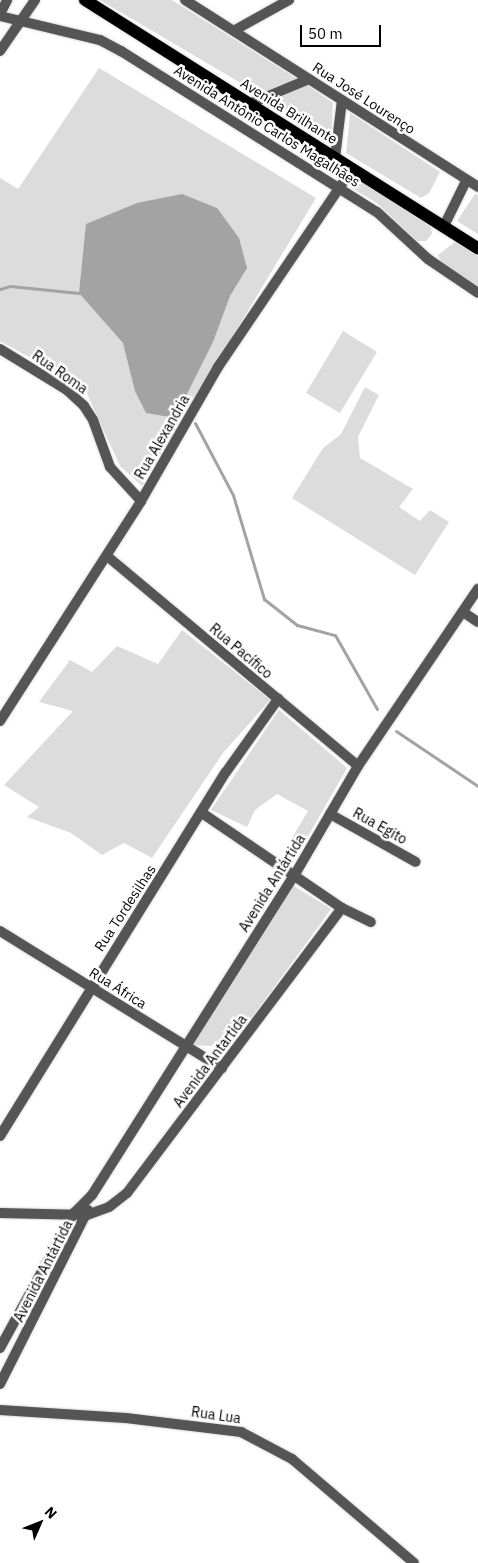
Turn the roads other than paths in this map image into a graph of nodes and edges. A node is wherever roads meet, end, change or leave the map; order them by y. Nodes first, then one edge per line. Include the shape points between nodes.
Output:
1 (7, 0) edge
2 (35, 0) edge
3 (85, 0) edge
4 (185, 0) edge
5 (289, 0) edge
6 (0, 15) edge
7 (21, 19) junction
8 (238, 34) junction
9 (0, 52) edge
10 (309, 79) junction
11 (342, 100) junction
12 (249, 104) junction
13 (336, 158) junction
14 (352, 169) junction
15 (466, 180) junction
16 (478, 187) edge
17 (339, 188) junction
18 (444, 226) junction
19 (478, 248) edge
20 (478, 293) edge
21 (0, 349) edge
22 (141, 501) junction
23 (107, 556) junction
24 (478, 589) edge
25 (463, 612) junction
26 (478, 622) edge
27 (278, 699) junction
28 (0, 721) edge
29 (358, 766) junction
30 (202, 813) junction
31 (330, 814) junction
32 (416, 862) dead end
33 (294, 876) junction
34 (342, 908) junction
35 (371, 922) dead end
36 (1, 934) edge
37 (90, 987) junction
38 (184, 1046) junction
39 (222, 1068) junction
40 (0, 1136) edge
41 (92, 1195) junction
42 (0, 1213) edge
43 (74, 1213) junction
44 (88, 1215) junction
45 (0, 1348) edge
46 (0, 1384) edge
47 (0, 1410) edge
48 (414, 1563) edge

1 - 6 street
2 - 7 street
3 - 12 main road, Avenida Brilhante
4 - 8 street, Rua José Lourenço
5 - 8 street via 236,30
6 - 7 street, Avenida Antônio Carlos Magalhães
7 - 9 street
7 - 17 street, Avenida Antônio Carlos Magalhães via 108,44
8 - 10 street, Rua José Lourenço
10 - 11 street, Rua José Lourenço
10 - 12 street
11 - 13 street
11 - 15 street, Rua José Lourenço
12 - 13 main road, Avenida Brilhante
13 - 14 main road, Avenida Brilhante
14 - 17 street, Rua Alexandria
14 - 18 main road, Avenida Brilhante
15 - 16 street, Rua José Lourenço
15 - 18 street
17 - 20 street, Avenida Antônio Carlos Magalhães via 377,212 428,259
17 - 22 street, Rua Alexandria via 218,367
18 - 19 main road, Avenida Brilhante
21 - 22 street, Rua Roma via 67,390 84,406 93,420 108,462
22 - 23 street, Rua Alexandria
23 - 27 street, Rua Pacífico
23 - 28 street, Rua Alexandria
24 - 25 street, Avenida Antártida
25 - 26 street
25 - 29 street, Avenida Antártida
27 - 29 street, Rua Pacífico
27 - 30 street, Rua Tordesilhas via 226,772
29 - 31 street, Avenida Antártida
30 - 33 street
30 - 37 street, Rua Tordesilhas
31 - 32 street, Rua Egito
31 - 33 street, Avenida Antártida
33 - 34 street
33 - 38 street, Avenida Antártida
34 - 35 street
34 - 39 street, Avenida Antartida
36 - 37 street, Rua África
37 - 38 street, Rua África
37 - 40 street, Rua Tordesilhas
38 - 39 street, Rua África
38 - 41 street, Avenida Antártida
39 - 44 street, Avenida Antartida via 132,1188 109,1207
41 - 43 street, Avenida Antártida
41 - 44 street, Avenida Antártida
42 - 43 street
43 - 44 street
43 - 45 street, Avenida Antártida
44 - 46 street, Avenida Antártida
47 - 48 street, Rua Lua via 126,1418 241,1432 292,1459

